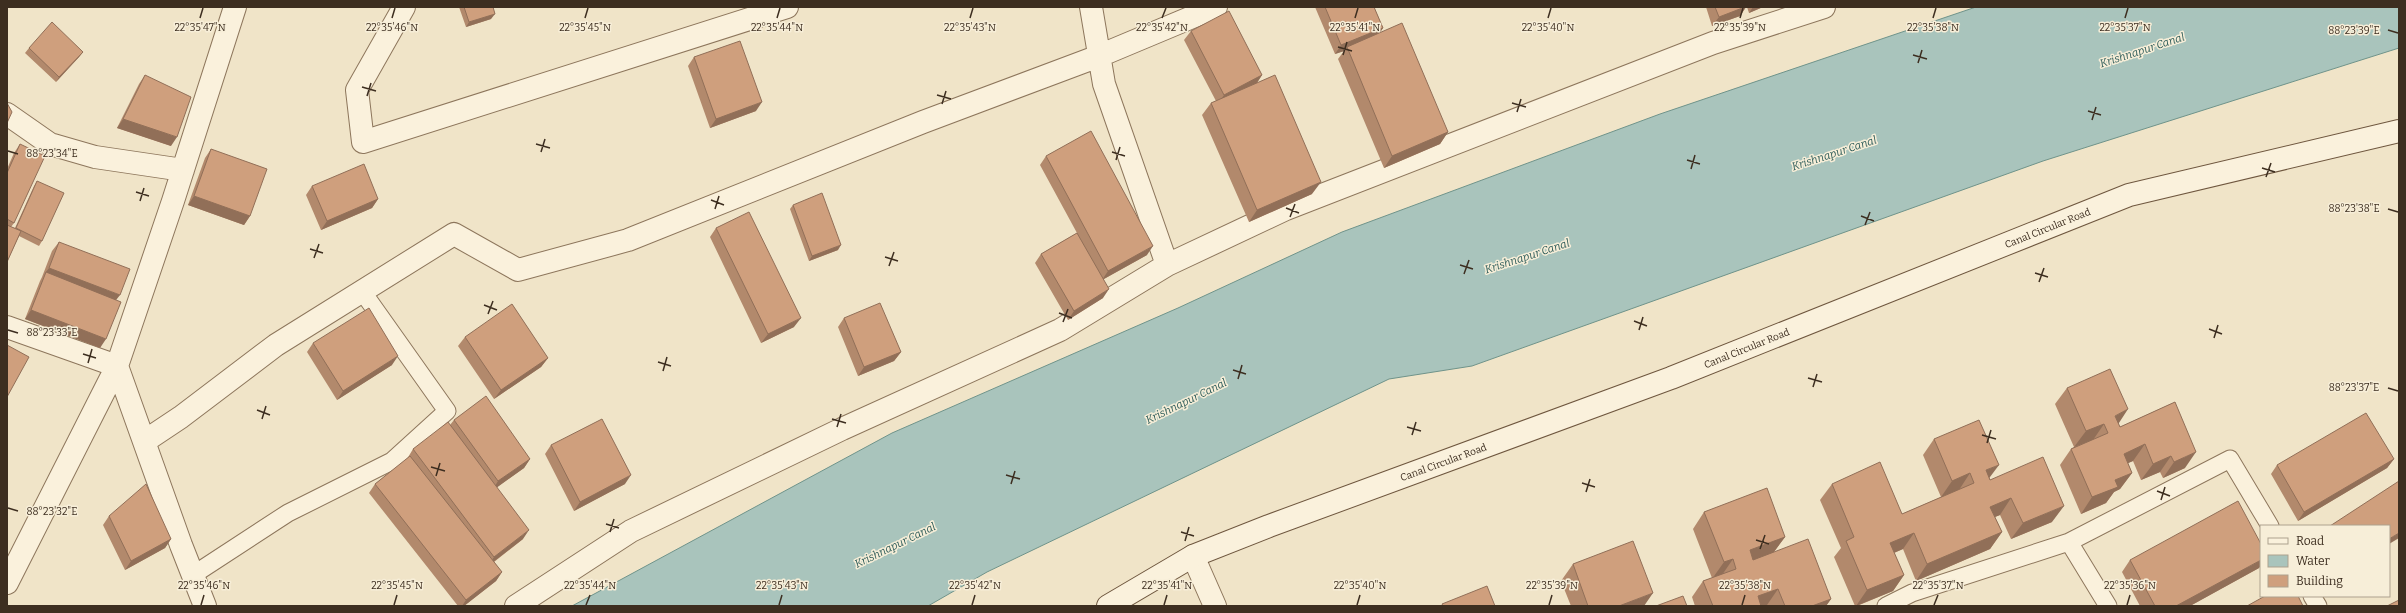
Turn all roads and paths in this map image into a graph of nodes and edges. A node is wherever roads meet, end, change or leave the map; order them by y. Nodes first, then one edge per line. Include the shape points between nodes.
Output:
1 (235, 7) edge
2 (404, 7) edge
3 (787, 7) edge
4 (1091, 7) edge
5 (1216, 7) edge
6 (1824, 7) edge
7 (1099, 56) junction
8 (7, 114) edge
9 (2399, 131) edge
10 (183, 170) junction
11 (1167, 265) junction
12 (362, 291) junction
13 (7, 327) edge
14 (117, 366) junction
15 (144, 441) junction
16 (2269, 525) edge
17 (2070, 542) junction
18 (1193, 556) junction
19 (193, 575) junction
20 (7, 583) edge
21 (2313, 597) edge
22 (1916, 600) edge
23 (206, 606) edge
24 (516, 606) edge
25 (1108, 606) edge
26 (1215, 606) edge
27 (1886, 606) edge
28 (2108, 606) edge
29 (2318, 606) edge

1 - 10 street
2 - 3 street via 357,90 364,142
4 - 7 street
5 - 7 street
6 - 11 street via 1713,43 1286,209
7 - 11 street via 1104,84
7 - 12 street via 923,122 628,240 518,270 454,234
8 - 10 street via 50,144 95,157
9 - 18 street, Canal Circular Road via 2129,195 1672,378 1276,523
10 - 14 street
11 - 24 street via 1060,330 842,429 631,531
12 - 15 street via 276,345 181,417
12 - 19 lane via 447,411 392,461 288,513
13 - 14 street
14 - 15 street
14 - 20 street
15 - 19 street
16 - 17 lane via 2230,459
17 - 22 lane
17 - 28 lane
18 - 25 street, Canal Circular Road
18 - 26 street
19 - 23 street
21 - 29 lane
22 - 27 lane

